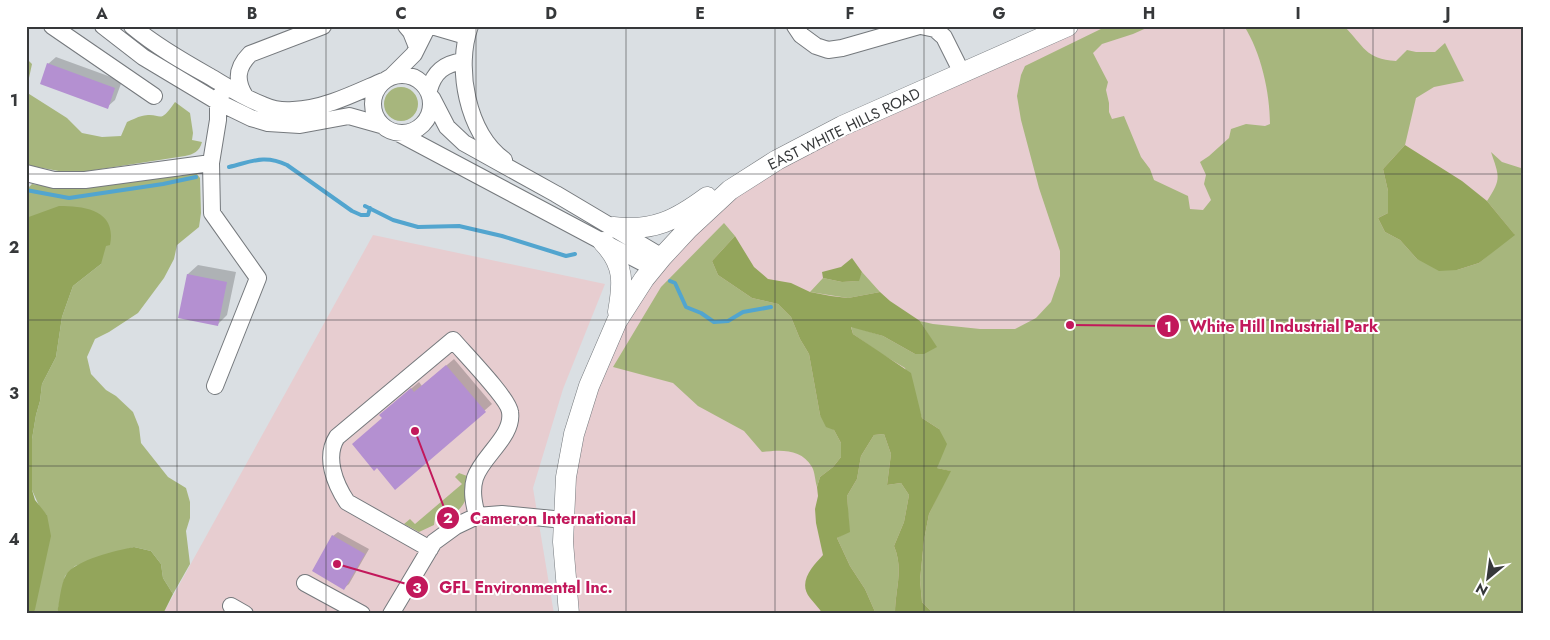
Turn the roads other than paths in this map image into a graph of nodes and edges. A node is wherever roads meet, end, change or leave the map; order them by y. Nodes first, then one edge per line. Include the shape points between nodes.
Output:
1 (52, 26) edge
2 (103, 26) edge
3 (132, 26) edge
4 (322, 26) edge
5 (406, 26) edge
6 (430, 26) edge
7 (795, 26) edge
8 (920, 26) edge
9 (1068, 26) edge
10 (468, 31) edge
11 (417, 47) junction
12 (463, 61) junction
13 (962, 73) junction
14 (388, 79) junction
15 (226, 86) junction
16 (430, 94) junction
17 (154, 96) dead end
18 (245, 96) junction
19 (218, 102) junction
20 (381, 124) junction
21 (400, 134) junction
22 (211, 162) junction
23 (26, 173) edge
24 (730, 190) junction
25 (556, 194) junction
26 (608, 235) junction
27 (658, 262) junction
28 (617, 321) junction
29 (215, 386) dead end
30 (477, 516) junction
31 (564, 520) junction
32 (430, 549) junction
33 (306, 583) dead end
34 (362, 614) edge
35 (391, 614) edge
36 (569, 614) edge

1 - 17 street
2 - 19 street via 143,57
3 - 15 street via 164,50
4 - 18 street via 250,54 238,71 240,88
5 - 11 street
6 - 10 street
6 - 11 street
7 - 8 street via 816,46 828,50
8 - 13 street via 935,29 944,37
9 - 13 main road, EAST WHITE HILLS ROAD
10 - 12 street
11 - 14 street
12 - 16 street via 442,68 431,82
12 - 25 street via 468,100 484,138 499,156
13 - 24 main road, EAST WHITE HILLS ROAD via 842,126
14 - 16 street via 400,74 417,78
14 - 18 street via 307,109 274,109
14 - 20 street via 374,96 375,116
15 - 18 street
15 - 19 street
16 - 21 street via 432,108 424,125
16 - 25 street via 447,127 464,143
19 - 20 street via 251,118 275,124 300,126 349,116
19 - 22 street
20 - 21 street
21 - 26 street
22 - 23 street via 85,180 54,180
22 - 29 street via 212,214 258,278
24 - 26 main road via 714,192 668,222
24 - 27 main road, EAST WHITE HILLS ROAD
25 - 26 street
26 - 27 street
26 - 28 main road via 622,279
27 - 28 main road, EAST WHITE HILLS ROAD
28 - 31 main road, EAST WHITE HILLS ROAD via 581,407 566,477
30 - 31 street via 502,514
30 - 32 street via 456,526 434,542
30 - 32 street via 473,490 475,478 504,435 511,411 453,340 337,437 331,446 332,466 339,490 347,502
31 - 36 main road, EAST WHITE HILLS ROAD
32 - 35 street
33 - 34 street

